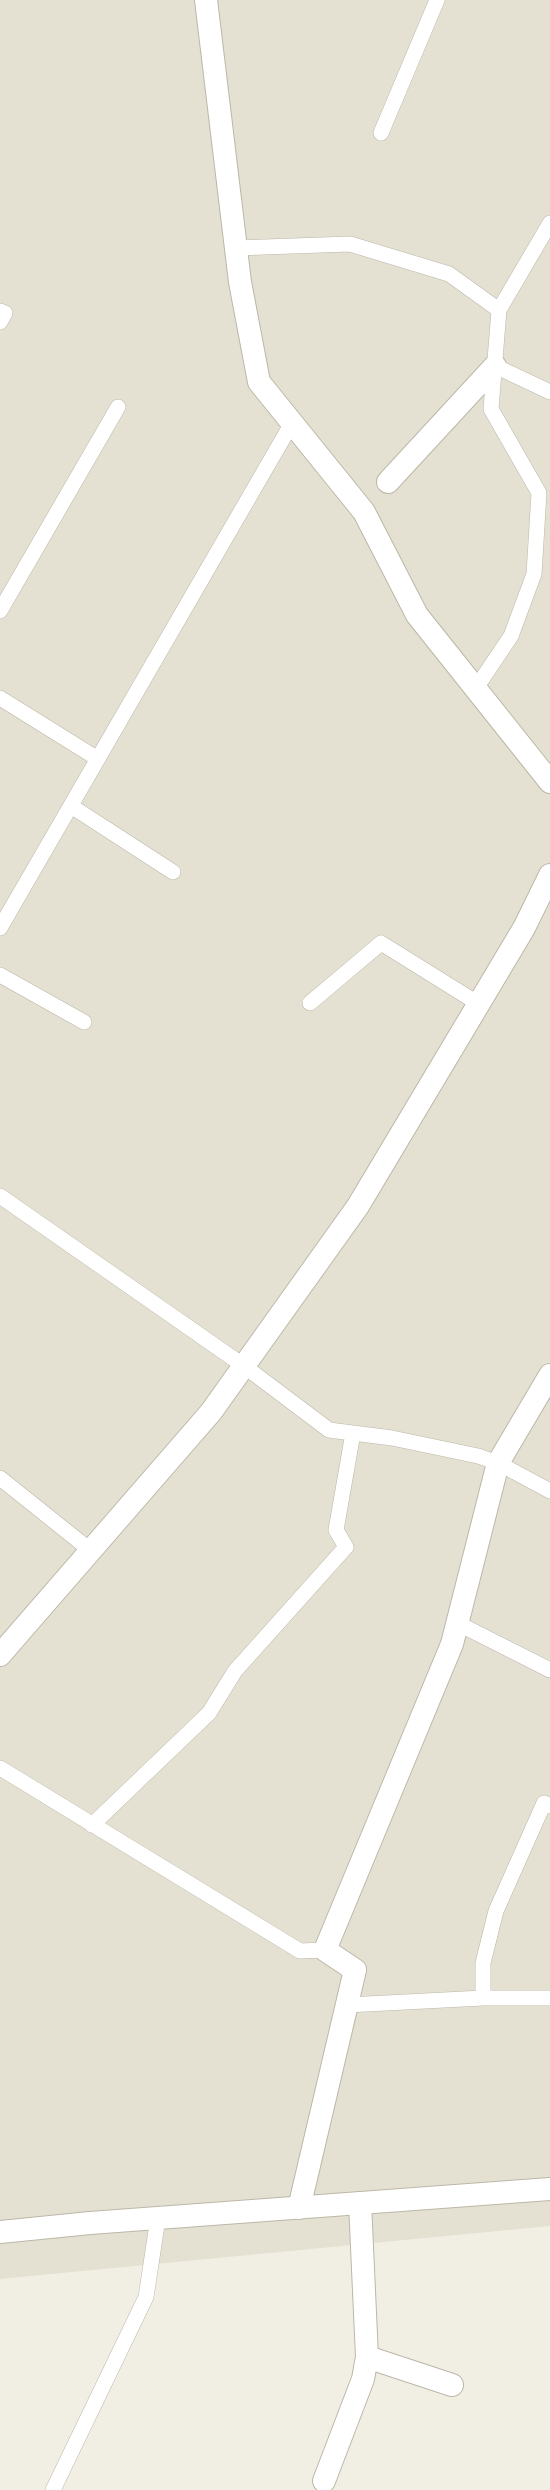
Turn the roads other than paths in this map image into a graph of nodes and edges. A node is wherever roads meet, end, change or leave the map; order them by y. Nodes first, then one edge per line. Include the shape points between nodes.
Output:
1 (206, 0) edge
2 (437, 0) edge
3 (381, 133) dead end
4 (550, 223) edge
5 (236, 248) junction
6 (500, 310) junction
7 (0, 312) edge
8 (0, 322) edge
9 (495, 366) junction
10 (550, 392) edge
11 (118, 407) dead end
12 (292, 423) junction
13 (388, 482) dead end
14 (0, 611) edge
15 (476, 688) junction
16 (0, 698) edge
17 (98, 759) junction
18 (550, 782) edge
19 (71, 806) junction
20 (173, 872) dead end
21 (550, 876) edge
22 (0, 928) edge
23 (0, 975) edge
24 (310, 1003) dead end
25 (479, 1004) junction
26 (84, 1022) dead end
27 (0, 1196) edge
28 (244, 1366) junction
29 (550, 1375) edge
30 (353, 1433) junction
31 (498, 1463) junction
32 (0, 1478) edge
33 (550, 1491) edge
34 (90, 1550) junction
35 (457, 1623) junction
36 (0, 1656) edge
37 (550, 1670) edge
38 (0, 1768) edge
39 (550, 1806) edge
40 (92, 1825) junction
41 (324, 1950) junction
42 (483, 1998) junction
43 (550, 1998) edge
44 (348, 2005) junction
45 (550, 2189) edge
46 (360, 2203) junction
47 (299, 2208) junction
48 (158, 2218) junction
49 (0, 2232) edge
50 (367, 2357) junction
51 (452, 2385) dead end
52 (324, 2481) dead end
53 (53, 2490) edge

1 - 5 street
2 - 3 lane
4 - 6 lane
5 - 6 lane via 350,244 449,274
5 - 12 street via 259,382
6 - 9 lane
7 - 8 lane via 5,313
9 - 10 lane
9 - 13 street
9 - 15 lane via 491,409 540,494 534,574 511,636
11 - 14 lane
12 - 15 street via 364,512 417,615
12 - 17 lane
15 - 18 street
16 - 17 lane
17 - 19 lane
19 - 20 lane
19 - 22 lane
21 - 25 street via 524,928
23 - 26 lane
24 - 25 lane via 381,943
25 - 28 street via 358,1206
27 - 28 lane
28 - 30 lane via 329,1430
28 - 34 street via 211,1412
29 - 31 street
30 - 31 lane via 392,1438 478,1456
30 - 40 lane via 336,1530 346,1548 234,1671 209,1713
31 - 33 lane
31 - 35 street
32 - 34 lane
34 - 36 street
35 - 37 lane
35 - 41 street via 452,1644
38 - 40 lane
39 - 42 lane via 544,1803 496,1911 483,1964
40 - 41 lane via 300,1951
41 - 44 street via 356,1970
42 - 43 lane
42 - 44 lane
44 - 47 street
45 - 46 street
46 - 47 street
46 - 50 street
47 - 48 street
48 - 49 street
48 - 53 lane via 146,2297
50 - 51 street
50 - 52 street via 363,2379

